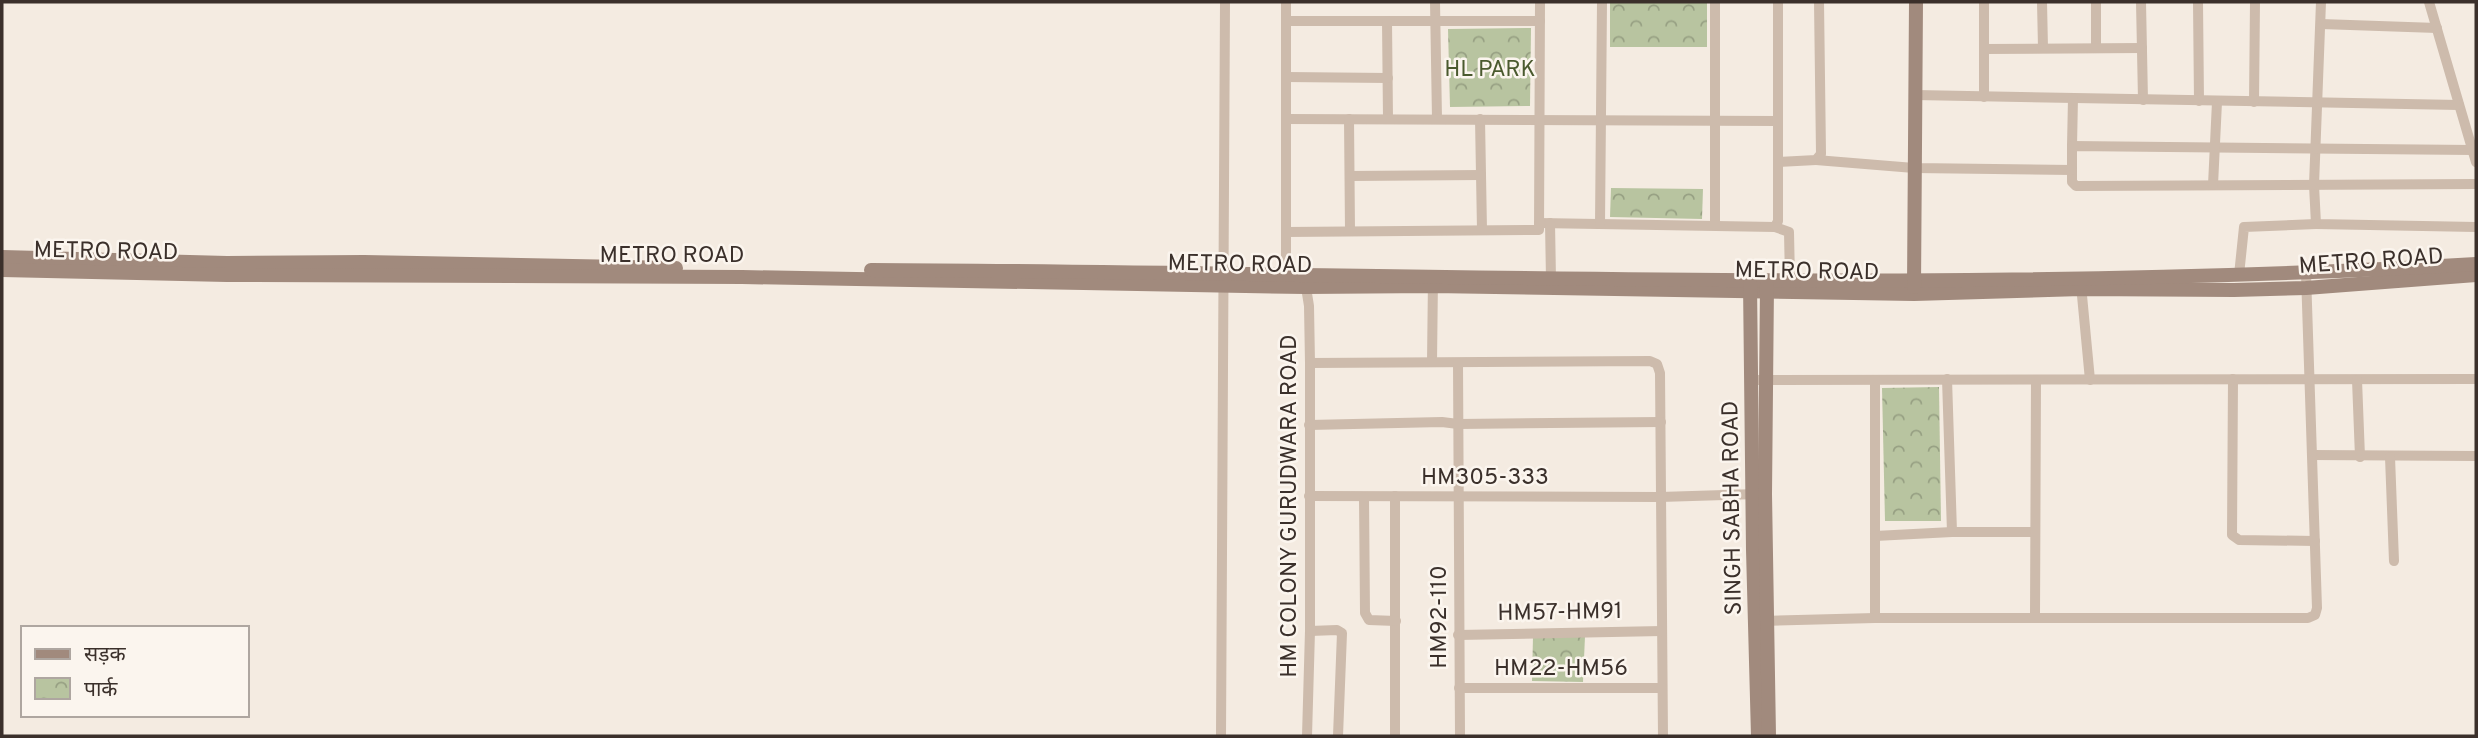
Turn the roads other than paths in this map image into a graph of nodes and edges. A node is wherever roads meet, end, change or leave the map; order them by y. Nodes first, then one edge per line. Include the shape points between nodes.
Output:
1 (1224, 2) edge
2 (1286, 2) edge
3 (1435, 2) edge
4 (1540, 2) edge
5 (1602, 2) edge
6 (1715, 2) edge
7 (1778, 2) edge
8 (1819, 2) edge
9 (1916, 2) edge
10 (1984, 2) edge
11 (2042, 2) edge
12 (2096, 2) edge
13 (2141, 2) edge
14 (2198, 2) edge
15 (2255, 2) edge
16 (2321, 2) edge
17 (2429, 2) edge
18 (1387, 21) junction
19 (1436, 21) junction
20 (1540, 21) junction
21 (1286, 22) junction
22 (2321, 24) junction
23 (2437, 28) junction
24 (1984, 48) junction
25 (2043, 48) junction
26 (2096, 48) junction
27 (2142, 48) junction
28 (1286, 77) junction
29 (1388, 78) junction
30 (1915, 95) junction
31 (1984, 97) junction
32 (2073, 98) junction
33 (2143, 100) junction
34 (2199, 101) junction
35 (2217, 102) junction
36 (2254, 102) junction
37 (2318, 103) junction
38 (2459, 105) junction
39 (1349, 119) junction
40 (1388, 119) junction
41 (1437, 119) junction
42 (1480, 119) junction
43 (1539, 119) junction
44 (1602, 119) junction
45 (1286, 120) junction
46 (1715, 120) junction
47 (1779, 121) junction
48 (2072, 146) junction
49 (2215, 146) junction
50 (2316, 149) junction
51 (2473, 150) junction
52 (1816, 160) junction
53 (1779, 162) junction
54 (2476, 162) edge
55 (1914, 167) junction
56 (2072, 170) junction
57 (1350, 176) junction
58 (1481, 176) junction
59 (2476, 184) edge
60 (2214, 185) junction
61 (2315, 185) junction
62 (1545, 223) junction
63 (1601, 224) junction
64 (2316, 224) junction
65 (1715, 225) junction
66 (1775, 227) junction
67 (2476, 227) edge
68 (1482, 230) junction
69 (1350, 231) junction
70 (1286, 232) junction
71 (2, 257) edge
72 (2476, 264) edge
73 (2, 270) edge
74 (2239, 275) junction
75 (2476, 275) edge
76 (1286, 276) junction
77 (1551, 279) junction
78 (1225, 280) junction
79 (1790, 280) junction
80 (1433, 281) junction
81 (2306, 281) junction
82 (1305, 282) junction
83 (2081, 284) junction
84 (1750, 285) junction
85 (1767, 285) junction
86 (1914, 288) junction
87 (1310, 362) junction
88 (1432, 362) junction
89 (1458, 363) junction
90 (1947, 379) junction
91 (2233, 379) junction
92 (2476, 379) edge
93 (1758, 380) junction
94 (1875, 380) junction
95 (2036, 380) junction
96 (2091, 380) junction
97 (2308, 380) junction
98 (2357, 380) junction
99 (1661, 422) junction
100 (1458, 424) junction
101 (1309, 425) junction
102 (2312, 455) junction
103 (2476, 456) edge
104 (2360, 457) junction
105 (2390, 457) junction
106 (1759, 494) junction
107 (1309, 496) junction
108 (1364, 496) junction
109 (1395, 496) junction
110 (1458, 497) junction
111 (1660, 497) junction
112 (1952, 532) junction
113 (2035, 532) junction
114 (1875, 536) junction
115 (2315, 541) junction
116 (2394, 561) dead end
117 (2035, 617) junction
118 (1875, 618) junction
119 (1396, 621) junction
120 (1761, 621) junction
121 (1310, 631) junction
122 (1662, 631) junction
123 (1458, 635) junction
124 (1459, 688) junction
125 (1662, 688) junction
126 (1221, 736) edge
127 (1307, 736) edge
128 (1338, 736) edge
129 (1395, 736) edge
130 (1460, 736) edge
131 (1663, 736) edge
132 (1758, 736) edge
133 (1769, 736) edge

1 - 78 street
2 - 21 street
3 - 19 street
4 - 20 street
5 - 44 street
6 - 46 street
7 - 47 street
8 - 52 street via 1821,154
9 - 30 street
10 - 24 street
11 - 25 street
12 - 26 street
13 - 27 street
14 - 34 street
15 - 36 street
16 - 22 street
17 - 23 street
18 - 19 street
18 - 21 street
18 - 29 street
19 - 20 street
19 - 41 street
20 - 43 street
21 - 28 street
22 - 23 street
22 - 37 street
23 - 38 street
24 - 25 street
24 - 31 street
25 - 26 street
26 - 27 street
27 - 33 street
28 - 29 street
28 - 45 street
29 - 40 street
30 - 31 street
30 - 55 street
31 - 32 street
32 - 33 street
32 - 48 street
33 - 34 street
34 - 35 street
35 - 36 street
35 - 49 street
36 - 37 street
37 - 38 street
37 - 50 street
38 - 51 street
39 - 40 street
39 - 45 street
39 - 57 street
40 - 41 street
41 - 42 street
42 - 43 street
42 - 58 street
43 - 44 street
43 - 62 street
44 - 46 street
44 - 63 street
45 - 70 street
46 - 47 street
46 - 65 street
47 - 53 street
48 - 49 street
48 - 56 street
49 - 50 street
49 - 60 street
50 - 51 street
50 - 61 street
51 - 54 street
52 - 53 street
52 - 55 street
53 - 66 street
55 - 56 street
55 - 86 street
56 - 60 street via 2076,186
57 - 58 street
57 - 69 street
58 - 68 street
59 - 61 street
60 - 61 street
61 - 64 street
62 - 63 street
62 - 68 street via 1539,229
62 - 77 street
63 - 65 street
64 - 67 street
64 - 74 street via 2244,227
65 - 66 street
66 - 79 street via 1788,232
68 - 69 street
69 - 70 street
70 - 76 street
71 - 78 street, METRO ROAD
72 - 81 street, METRO ROAD
73 - 78 street, METRO ROAD
74 - 81 street, METRO ROAD
74 - 83 street, METRO ROAD
75 - 81 street, METRO ROAD
76 - 78 street, METRO ROAD
76 - 82 street, METRO ROAD
77 - 80 street, METRO ROAD
77 - 84 street, METRO ROAD
78 - 82 street, METRO ROAD
78 - 126 street
79 - 85 street, METRO ROAD
79 - 86 street, METRO ROAD
80 - 82 street, METRO ROAD
80 - 84 street, METRO ROAD
80 - 88 street
81 - 83 street, METRO ROAD via 2234,290
81 - 97 street
82 - 87 street, HM COLONY GURUDWARA ROAD
83 - 86 street, METRO ROAD
83 - 96 street
84 - 85 street, METRO ROAD
84 - 93 street, SINGH SABHA ROAD
85 - 86 street, METRO ROAD
85 - 93 street, SINGH SABHA ROAD
87 - 88 street
87 - 101 street, HM COLONY GURUDWARA ROAD
88 - 89 street
89 - 99 street via 1655,362 1660,373
89 - 100 street, HM92-110
90 - 94 street
90 - 95 street
90 - 112 street
91 - 96 street
91 - 97 street
91 - 115 street via 2233,537
92 - 98 street
93 - 94 street
93 - 106 street, SINGH SABHA ROAD
94 - 114 street
95 - 96 street
95 - 113 street
97 - 98 street
97 - 102 street
98 - 104 street
99 - 100 street
99 - 111 street
100 - 101 street
100 - 110 street, HM92-110
101 - 107 street, HM COLONY GURUDWARA ROAD
102 - 104 street
102 - 115 street
103 - 105 street
104 - 105 street
105 - 116 street
106 - 111 street, HM305-333
106 - 120 street, SINGH SABHA ROAD
107 - 108 street, HM305-333
107 - 121 street, HM COLONY GURUDWARA ROAD
108 - 109 street, HM305-333
108 - 119 street via 1365,613 1368,620
109 - 110 street, HM305-333
109 - 119 street
110 - 111 street, HM305-333
110 - 123 street, HM92-110
111 - 122 street
112 - 113 street
112 - 114 street
113 - 117 street
114 - 118 street
115 - 117 street via 2317,608 2308,618
117 - 118 street
118 - 120 street
119 - 129 street
120 - 132 street, SINGH SABHA ROAD
120 - 133 street, SINGH SABHA ROAD
121 - 127 street, HM COLONY GURUDWARA ROAD
121 - 128 street via 1337,629 1342,633
122 - 123 street, HM57-HM91
122 - 125 street
123 - 124 street, HM92-110
124 - 125 street, HM22-HM56
124 - 130 street, HM92-110
125 - 131 street

